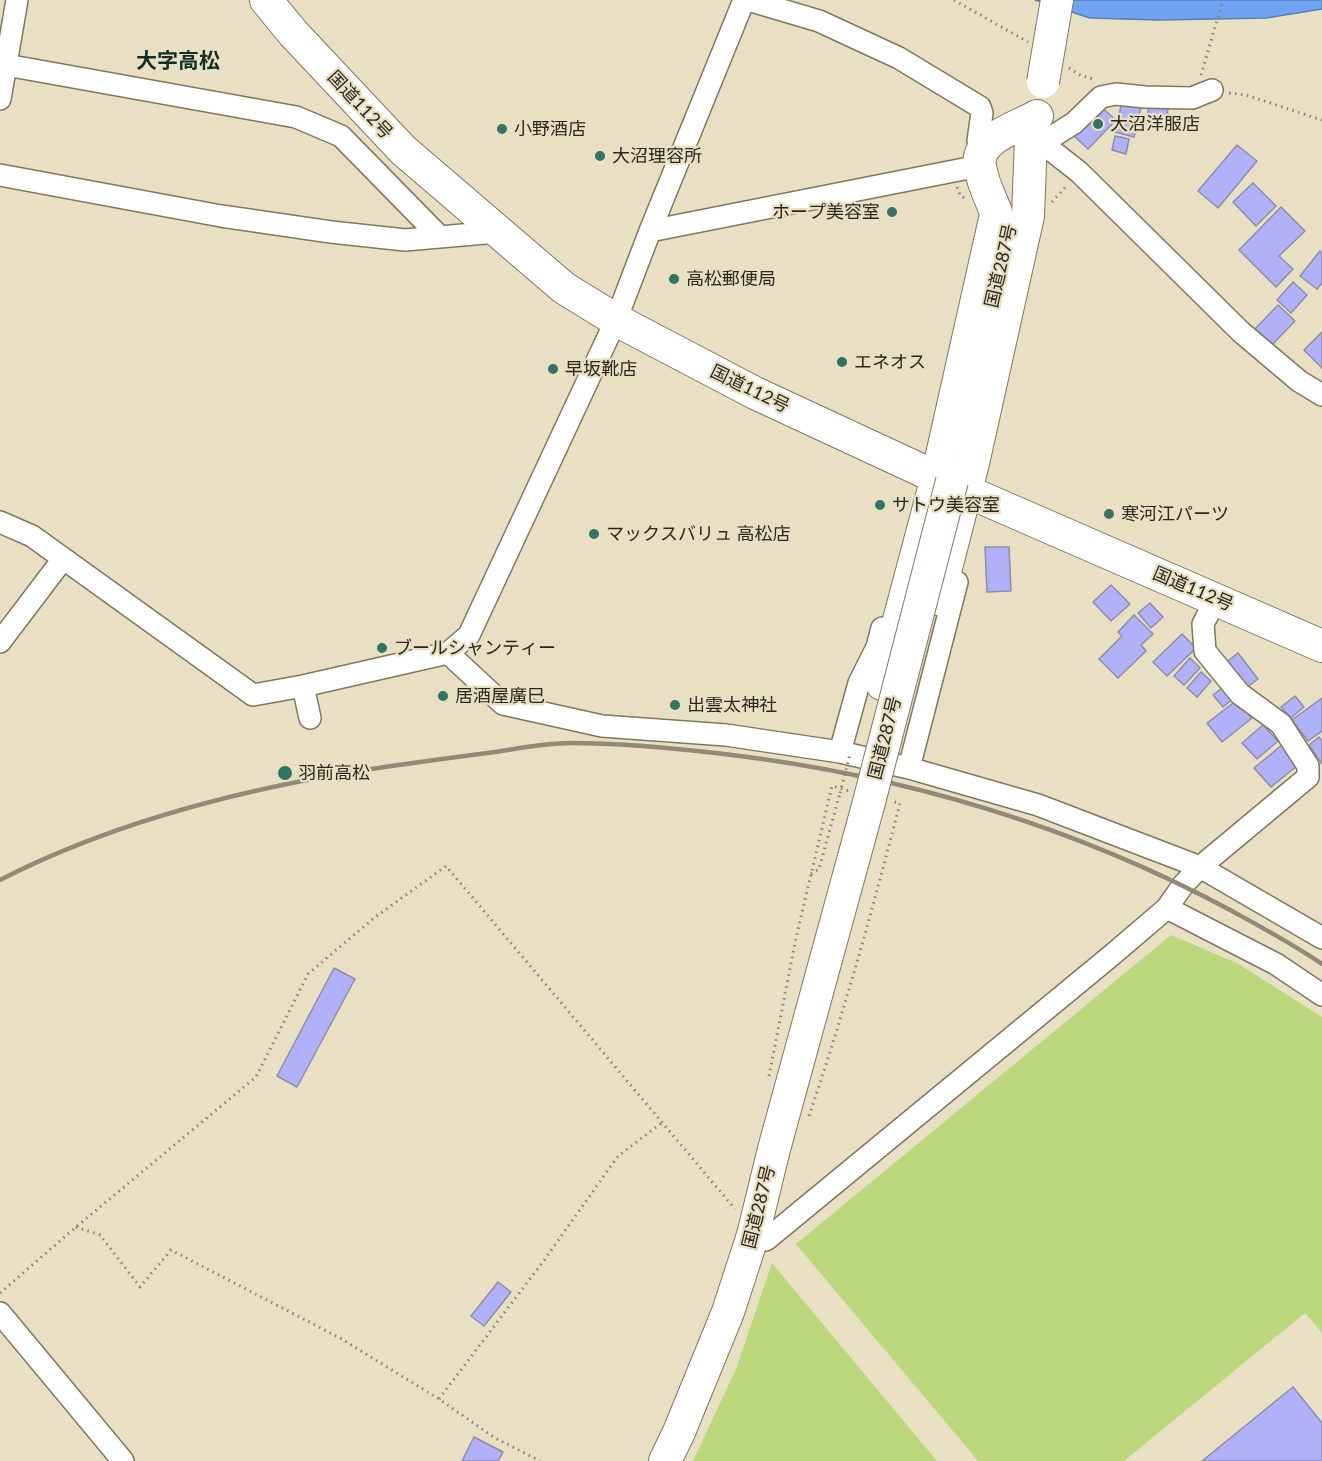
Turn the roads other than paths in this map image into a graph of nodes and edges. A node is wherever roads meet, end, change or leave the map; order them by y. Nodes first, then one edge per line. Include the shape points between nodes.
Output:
1 (16, 0) edge
2 (266, 0) edge
3 (746, 0) edge
4 (1057, 0) edge
5 (6, 65) junction
6 (1206, 85) road end
7 (0, 99) edge
8 (369, 114) junction
9 (1037, 133) junction
10 (344, 140) junction
11 (981, 156) junction
12 (0, 175) edge
13 (651, 231) junction
14 (497, 232) junction
15 (440, 237) junction
16 (616, 321) junction
17 (1322, 395) edge
18 (937, 477) junction
19 (966, 491) junction
20 (925, 517) junction
21 (0, 522) edge
22 (957, 525) junction
23 (63, 559) junction
24 (1215, 599) junction
25 (0, 642) edge
26 (1322, 646) edge
27 (448, 653) junction
28 (303, 686) junction
29 (310, 718) dead end
30 (845, 753) junction
31 (909, 768) junction
32 (1200, 867) junction
33 (1167, 908) junction
34 (1322, 938) edge
35 (1322, 995) edge
36 (810, 1014) junction
37 (753, 1235) junction
38 (0, 1313) edge
39 (123, 1461) edge
40 (664, 1461) edge

1 - 5 street
2 - 8 highway, 国道112号
3 - 11 street via 819,21 899,58 980,107
3 - 13 street
4 - 9 highway, 国道287号, bridge via 1052,73
5 - 7 street
5 - 10 street via 296,117
6 - 9 street via 1192,98 1116,94 1101,97 1074,123
8 - 10 street
8 - 14 highway, 国道112号 via 402,150
9 - 11 highway via 1000,135
9 - 17 street via 1241,332 1299,381
9 - 19 highway via 1028,216
9 - 36 highway, 国道287号, bridge via 1022,172 952,481
10 - 15 street
11 - 13 street
11 - 18 highway via 996,212
12 - 15 street via 331,232 405,240
13 - 16 street
14 - 15 street
14 - 16 highway, 国道112号 via 564,288
16 - 18 highway, 国道112号 via 755,393
16 - 27 street via 469,635
18 - 19 highway, 国道112号
18 - 20 highway
19 - 22 highway
19 - 24 highway, 国道112号
20 - 30 street via 909,530 877,647 859,683
20 - 36 highway via 815,938
21 - 23 street via 32,537
22 - 31 street via 965,537 965,549
22 - 36 highway via 844,944
23 - 25 street
23 - 28 street via 253,695
24 - 26 highway, 国道112号
24 - 32 street via 1203,624 1205,651 1240,694 1281,724 1308,766 1308,777
27 - 28 street
27 - 30 street via 503,704 602,726 726,735
28 - 29 street
30 - 31 street
31 - 32 street via 1038,805
32 - 33 street
32 - 34 street
33 - 35 street via 1276,964
33 - 37 street via 766,1240
36 - 37 highway, 国道287号
37 - 40 highway, 国道287号 via 728,1312
38 - 39 street

